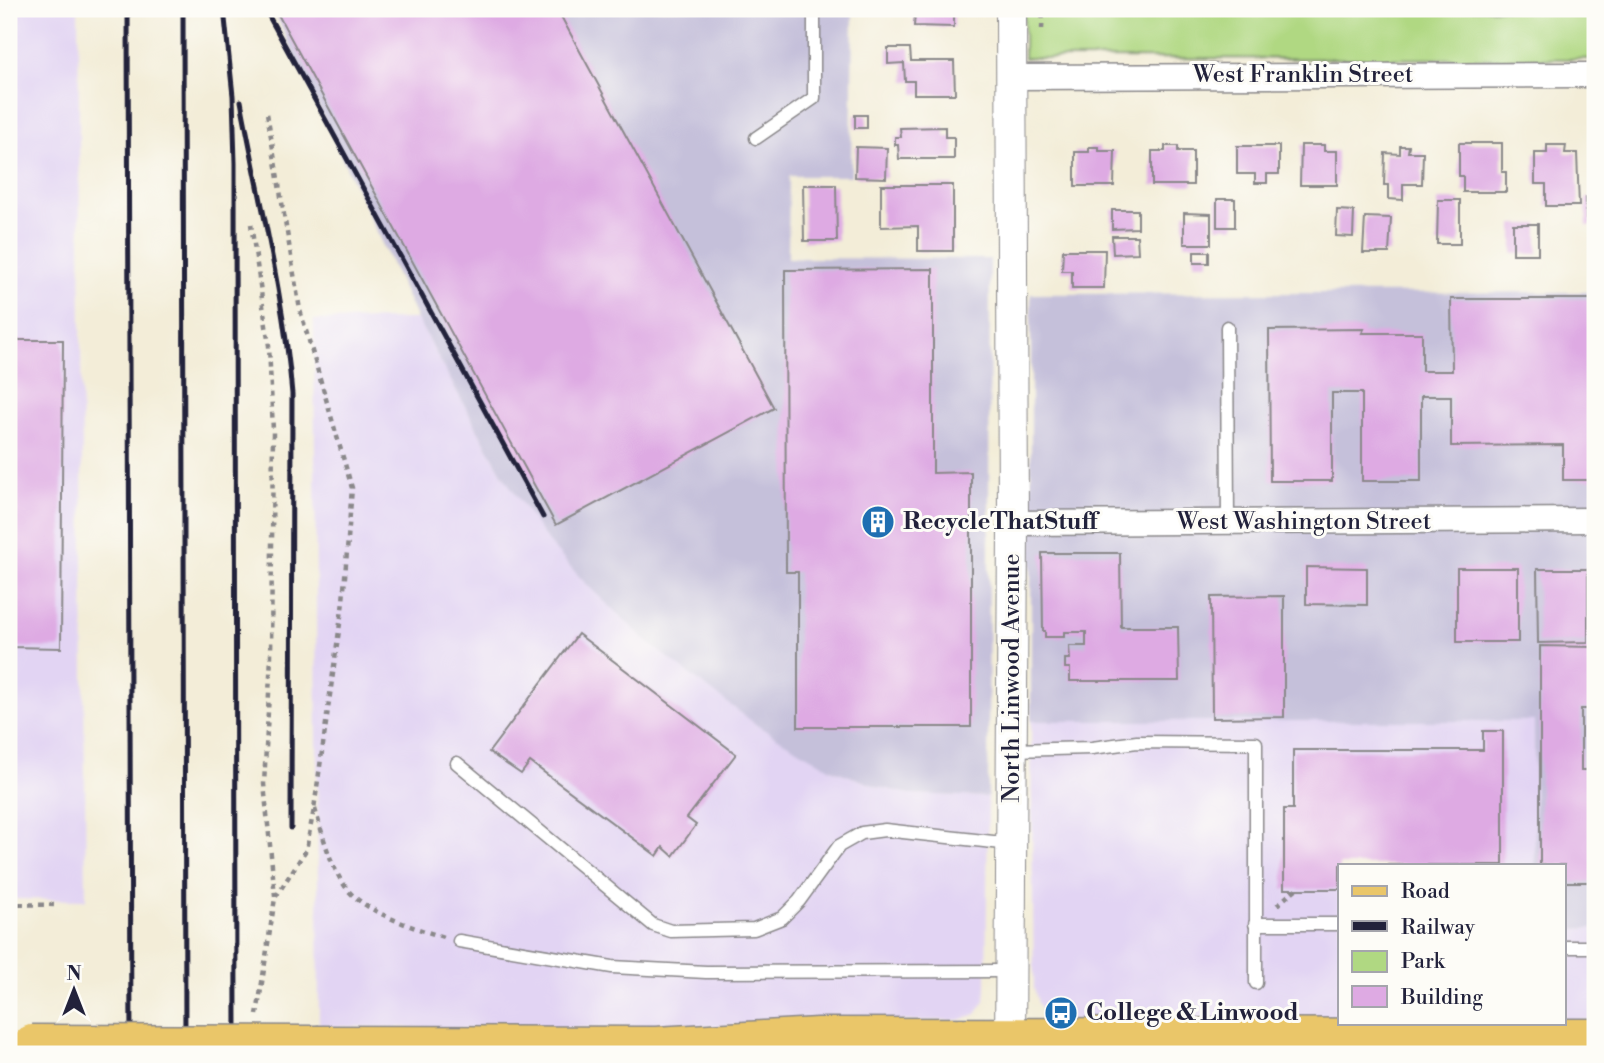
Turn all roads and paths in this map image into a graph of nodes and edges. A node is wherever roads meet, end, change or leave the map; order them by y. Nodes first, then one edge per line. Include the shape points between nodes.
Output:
1 (814, 9) edge
2 (1011, 9) edge
3 (1595, 75) edge
4 (1011, 77) junction
5 (267, 113) dead end
6 (756, 138) dead end
7 (251, 224) dead end
8 (1227, 327) dead end
9 (1595, 520) edge
10 (1228, 522) junction
11 (1013, 523) junction
12 (1012, 750) junction
13 (457, 763) dead end
14 (314, 809) junction
15 (1011, 845) junction
16 (275, 898) junction
17 (9, 904) edge
18 (55, 905) dead end
19 (1255, 924) junction
20 (1338, 924) edge
21 (458, 941) joint
22 (1566, 947) edge
23 (1595, 947) edge
24 (1010, 971) junction
25 (1256, 983) dead end
26 (257, 1028) dead end
27 (1340, 1038) junction
28 (1595, 1038) edge
29 (20, 1044) edge
30 (1010, 1045) edge
31 (1450, 1046) edge
32 (1302, 1054) edge

1 - 6 lane via 814,99
2 - 4 street, North Linwood Avenue
3 - 4 street, West Franklin Street
4 - 11 street, North Linwood Avenue
5 - 14 path via 300,310 352,488 343,602
7 - 16 path via 269,346 273,431 271,657 264,785
8 - 10 lane
9 - 10 street, West Washington Street
10 - 11 street, West Washington Street
11 - 12 street, North Linwood Avenue
12 - 15 street, North Linwood Avenue
12 - 19 lane via 1137,742 1256,743
13 - 15 lane via 653,925 671,931 754,929 782,918 838,846 862,833 885,830
14 - 16 path via 306,850
14 - 21 path via 348,890 410,927
15 - 24 street, North Linwood Avenue
16 - 26 path
17 - 18 path
19 - 20 lane
19 - 25 lane
21 - 24 lane via 612,967 719,972
22 - 23 lane
24 - 30 street, North Linwood Avenue
27 - 30 main road
27 - 31 main road
27 - 32 main road
28 - 31 main road
29 - 30 main road, bridge via 656,1046 818,1037

